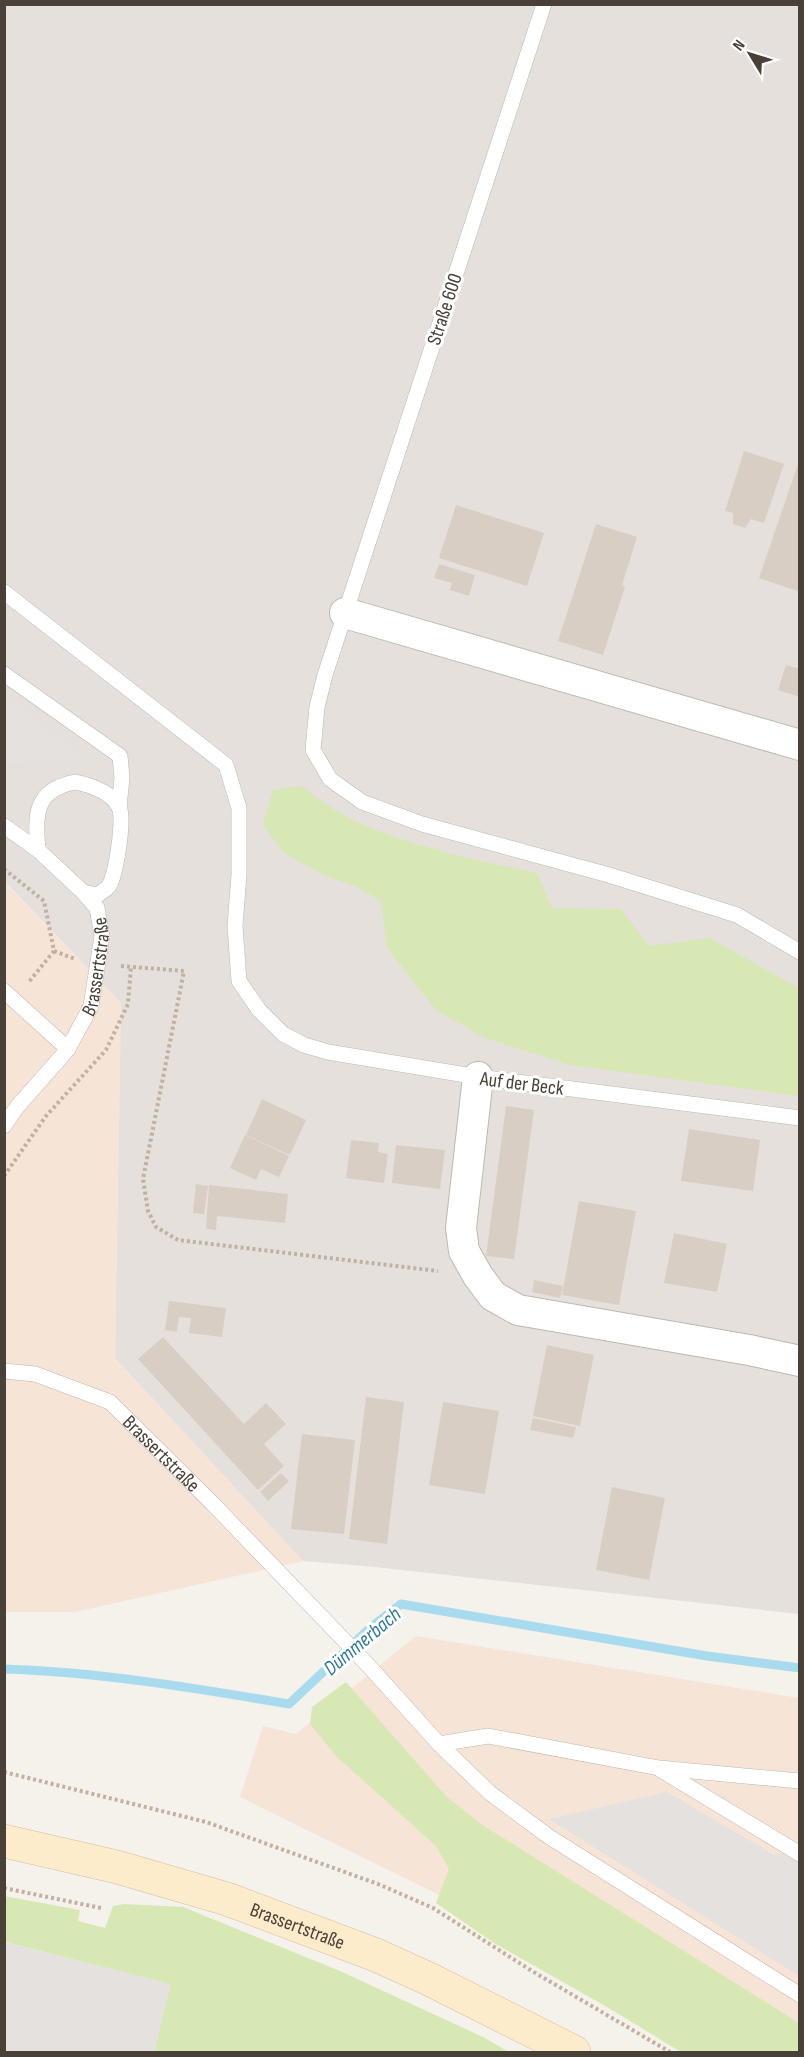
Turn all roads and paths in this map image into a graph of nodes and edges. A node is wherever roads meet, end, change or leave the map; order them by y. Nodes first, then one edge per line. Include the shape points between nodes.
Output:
1 (544, 4) edge
2 (4, 592) edge
3 (345, 613) junction
4 (4, 674) edge
5 (800, 745) edge
6 (119, 807) junction
7 (4, 826) edge
8 (38, 850) junction
9 (4, 869) edge
10 (114, 869) junction
11 (83, 892) junction
12 (102, 936) junction
13 (800, 952) edge
14 (131, 967) dead end
15 (9, 995) edge
16 (68, 1049) junction
17 (478, 1077) junction
18 (800, 1118) edge
19 (4, 1126) edge
20 (478, 1276) junction
21 (800, 1361) edge
22 (4, 1371) edge
23 (439, 1744) junction
24 (659, 1768) junction
25 (4, 1772) edge
26 (800, 1781) edge
27 (4, 1841) edge
28 (800, 1854) edge
29 (4, 1888) edge
30 (101, 1908) dead end
31 (800, 1995) edge
32 (574, 2052) edge
33 (669, 2052) edge

1 - 3 lane, Straße 600
2 - 17 lane, Auf der Beck via 226,765 239,808 235,926 239,981 259,1010 283,1034 304,1045
3 - 5 street
3 - 13 lane, Straße 600 via 317,707 314,740 314,750 330,779 338,785 362,802 422,824 737,915
4 - 6 lane via 120,756
6 - 8 lane via 94,786 75,782 59,785 45,796 36,820
6 - 10 lane via 121,826
7 - 8 lane
8 - 11 lane
9 - 15 path via 44,901 54,951
10 - 11 lane via 108,887 98,895
10 - 12 lane
11 - 12 lane, Brassertstraße via 97,908
12 - 16 lane, Brassertstraße via 91,1006
14 - 20 path via 184,971 143,1179 148,1211 156,1227 178,1240
15 - 16 lane
16 - 19 lane, Brassertstraße
17 - 18 lane, Auf der Beck
17 - 20 street via 461,1228 464,1251
20 - 21 street via 493,1296 518,1310
22 - 23 lane, Brassertstraße via 35,1374 110,1402 334,1629
23 - 24 lane via 488,1736
23 - 31 lane, Brassertstraße via 490,1793 548,1836
24 - 26 lane
24 - 28 lane
25 - 33 path via 206,1822 378,1884 433,1908
27 - 32 main road, Brassertstraße via 117,1867 237,1903 386,1960
29 - 30 path

